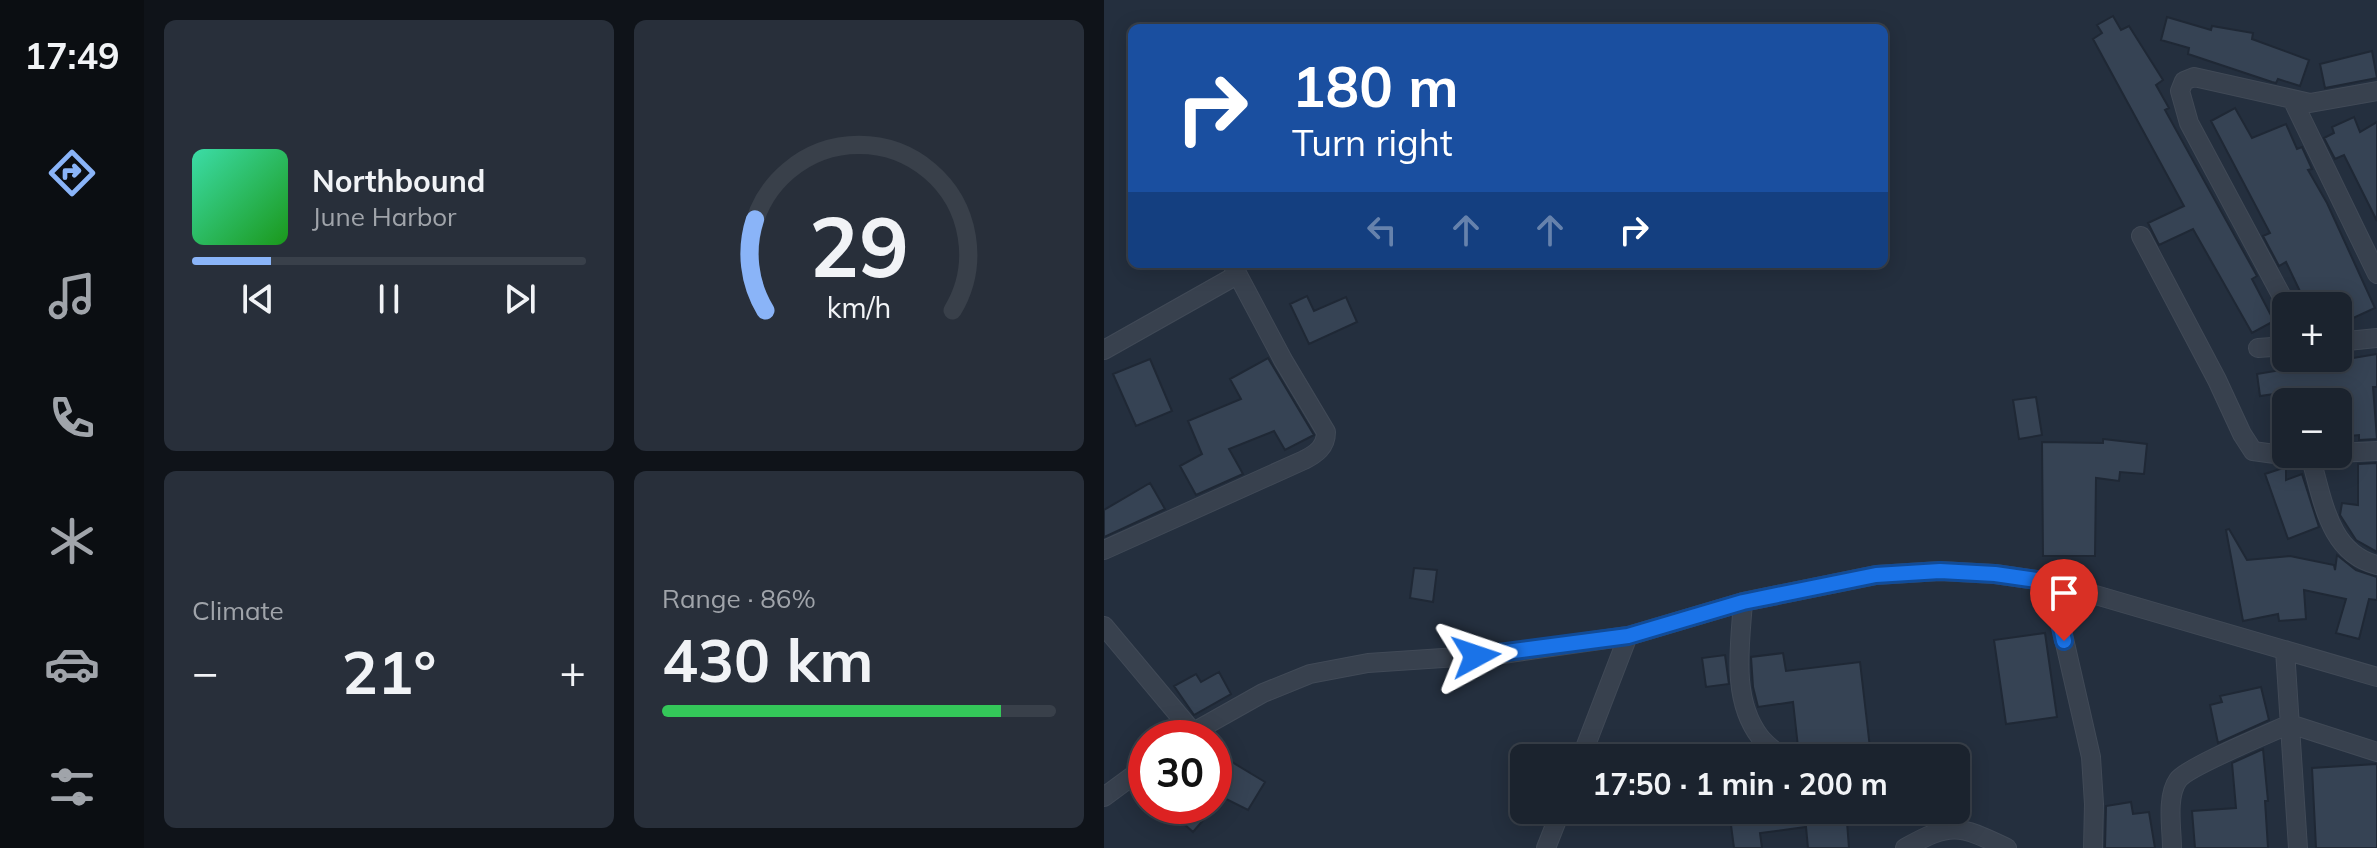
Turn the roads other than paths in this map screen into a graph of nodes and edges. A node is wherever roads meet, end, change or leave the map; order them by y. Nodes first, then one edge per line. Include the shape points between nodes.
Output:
1 (2377, 91) edge
2 (2293, 101) junction
3 (2141, 236) dead end
4 (1234, 269) edge
5 (2377, 274) edge
6 (2280, 292) edge
7 (2377, 338) edge
8 (2352, 341) edge
9 (2272, 347) edge
10 (2258, 348) dead end
11 (1104, 350) edge
12 (2377, 451) edge
13 (2352, 452) edge
14 (2272, 454) edge
15 (2322, 468) edge
16 (1104, 550) edge
17 (2377, 565) edge
18 (2051, 582) junction
19 (1743, 602) junction
20 (1104, 626) edge
21 (1628, 636) junction
22 (2285, 650) junction
23 (2377, 677) edge
24 (1177, 720) edge
25 (1214, 720) edge
26 (2290, 724) junction
27 (1586, 744) edge
28 (1767, 744) edge
29 (2377, 752) edge
30 (1128, 779) edge
31 (1104, 797) edge
32 (1555, 824) edge
33 (1546, 848) edge
34 (1905, 848) edge
35 (2007, 848) edge
36 (2093, 848) edge
37 (2172, 848) edge
38 (2298, 848) edge

1 - 2 street
2 - 5 street
2 - 6 street via 2194,77 2184,81 2180,91 2189,123
3 - 14 street via 2242,434 2253,451
4 - 11 street
4 - 16 street via 1326,432 1325,443 1304,460
7 - 8 street
9 - 10 street
12 - 13 street
15 - 17 street via 2337,540
18 - 19 street via 1915,572
18 - 22 street
18 - 36 street via 2091,757
19 - 21 street
19 - 28 street via 1738,668 1749,720
20 - 24 street
21 - 25 street via 1503,654 1368,663 1310,674
21 - 27 street
22 - 23 street
22 - 26 street
26 - 29 street
26 - 37 street via 2178,778 2172,794
26 - 38 street
30 - 31 street
32 - 33 street
34 - 35 street via 1961,828

